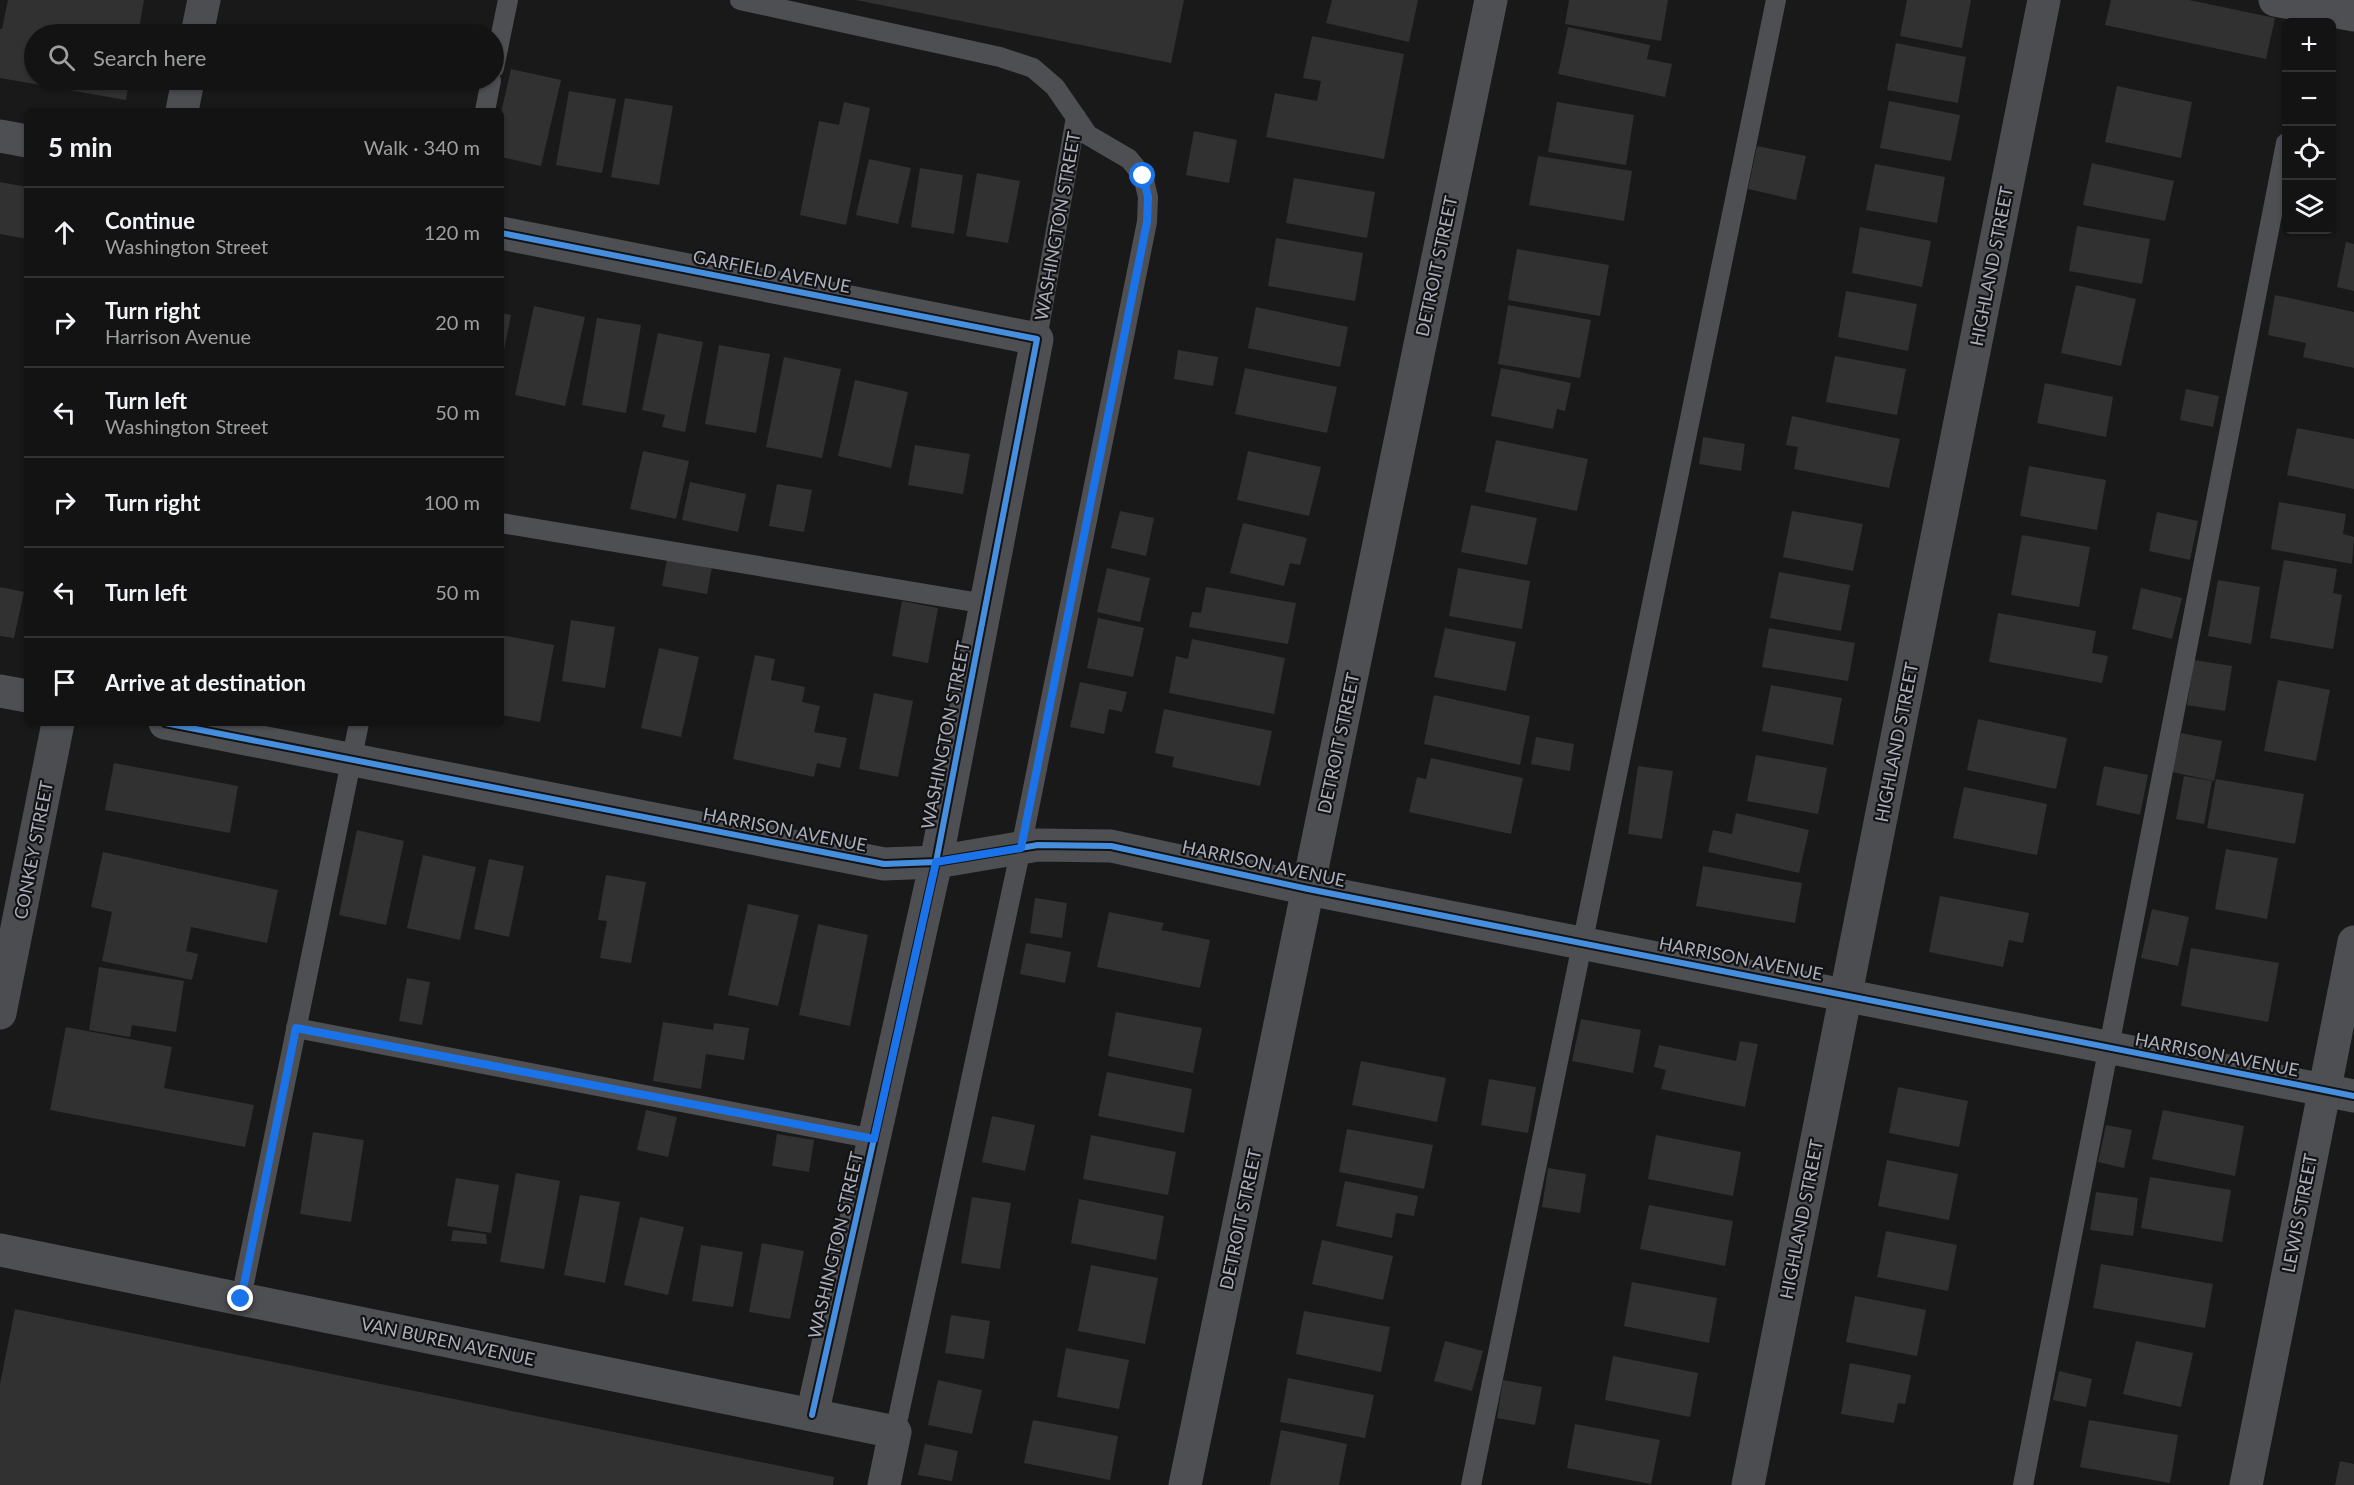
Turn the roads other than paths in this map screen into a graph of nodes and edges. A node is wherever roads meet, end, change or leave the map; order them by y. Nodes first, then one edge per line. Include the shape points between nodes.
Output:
1 (204, 0) edge
2 (508, 0) edge
3 (740, 0) edge
4 (1491, 0) edge
5 (1776, 0) edge
6 (2044, 0) edge
7 (2275, 0) edge
8 (2312, 15) edge
9 (2354, 15) edge
10 (199, 24) edge
11 (503, 24) edge
12 (186, 90) edge
13 (489, 90) edge
14 (183, 108) edge
15 (486, 108) edge
16 (1076, 117) junction
17 (0, 136) edge
18 (24, 140) edge
19 (2282, 163) edge
20 (504, 234) edge
21 (1037, 339) junction
22 (504, 524) edge
23 (986, 604) junction
24 (0, 691) edge
25 (24, 695) edge
26 (57, 726) edge
27 (180, 726) edge
28 (358, 726) edge
29 (351, 760) junction
30 (1021, 848) junction
31 (936, 862) junction
32 (1308, 889) junction
33 (1583, 942) junction
34 (2354, 942) edge
35 (1846, 994) junction
36 (0, 1013) edge
37 (296, 1028) junction
38 (2109, 1047) junction
39 (2339, 1093) edge
40 (874, 1139) junction
41 (0, 1250) edge
42 (241, 1299) junction
43 (812, 1415) junction
44 (895, 1432) junction
45 (884, 1485) edge
46 (1185, 1485) edge
47 (1471, 1485) edge
48 (1748, 1485) edge
49 (2023, 1485) edge
50 (2246, 1485) edge

1 - 10 street
2 - 11 lane
3 - 16 lane via 1000,57 1033,68 1055,87
4 - 32 street, DETROIT STREET
5 - 33 lane
6 - 35 street, HIGHLAND STREET
7 - 8 street
8 - 9 street
12 - 14 street
13 - 15 lane
16 - 21 lane, WASHINGTON STREET
16 - 30 lane, WASHINGTON STREET via 1088,135 1129,159 1143,176 1148,197 1147,222
17 - 18 street
19 - 38 lane
20 - 21 street, GARFIELD AVENUE
21 - 23 street, WASHINGTON STREET
22 - 23 lane
23 - 31 street, WASHINGTON STREET
24 - 25 street
26 - 36 street, CONKEY STREET
27 - 29 street, HARRISON AVENUE
28 - 29 lane
29 - 31 street, HARRISON AVENUE via 884,864
29 - 37 lane
30 - 31 street, HARRISON AVENUE
30 - 32 street, HARRISON AVENUE via 1111,846
30 - 44 lane, WASHINGTON STREET
31 - 40 street, WASHINGTON STREET
32 - 33 street, HARRISON AVENUE
32 - 46 street, DETROIT STREET
33 - 35 street, HARRISON AVENUE
33 - 47 lane
34 - 39 street, LEWIS STREET
35 - 38 street, HARRISON AVENUE
35 - 48 street, HIGHLAND STREET
37 - 40 lane
37 - 42 lane
38 - 39 street, HARRISON AVENUE
38 - 49 lane
39 - 50 street, LEWIS STREET
40 - 43 street, WASHINGTON STREET
41 - 42 street, VAN BUREN AVENUE
42 - 43 street, VAN BUREN AVENUE
43 - 44 street, VAN BUREN AVENUE
44 - 45 street, WASHINGTON STREET

